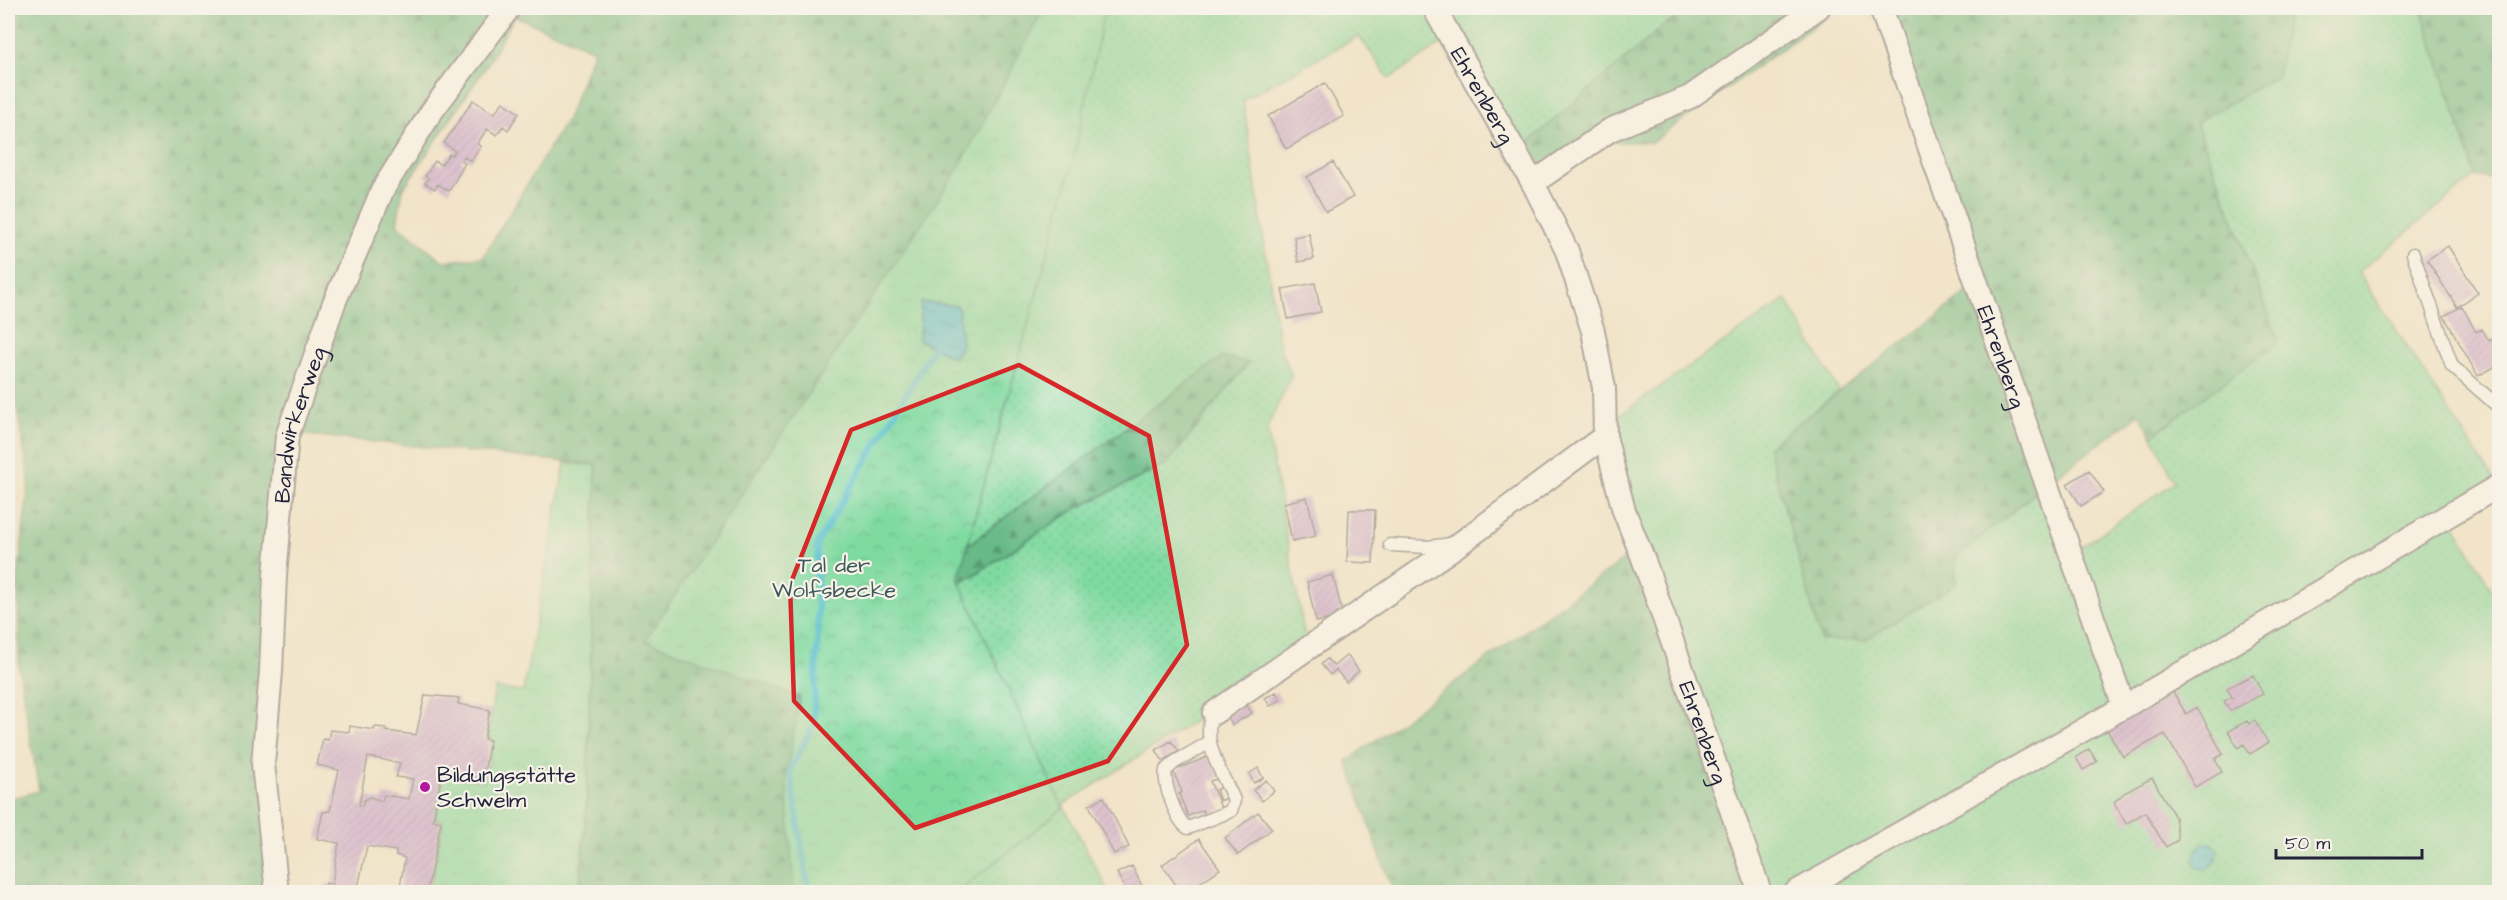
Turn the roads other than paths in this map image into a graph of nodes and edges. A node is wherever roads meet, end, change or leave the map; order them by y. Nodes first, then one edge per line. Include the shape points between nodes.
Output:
1 (509, 8) edge
2 (1434, 8) edge
3 (1818, 8) edge
4 (1881, 8) edge
5 (1533, 183) junction
6 (2413, 254) dead end
7 (2499, 408) edge
8 (1605, 436) junction
9 (2499, 485) edge
10 (1462, 542) junction
11 (1390, 545) dead end
12 (2124, 707) junction
13 (1214, 713) joint
14 (1210, 742) junction
15 (278, 892) edge
16 (1760, 892) edge
17 (1796, 892) edge

1 - 15 street, Bandwirkerweg via 432,111 382,189 334,303 287,436 262,764
2 - 5 street, Ehrenberg
3 - 5 street via 1690,97 1610,130
4 - 12 street, Ehrenberg
5 - 8 street, Ehrenberg via 1567,251 1593,331 1604,388
6 - 7 lane via 2452,366
8 - 10 street
8 - 16 street, Ehrenberg via 1624,511
9 - 12 street
10 - 11 lane via 1428,547
10 - 13 street
12 - 17 street
13 - 14 lane via 1209,721
14 - 14 lane via 1234,806 1231,811 1188,828 1181,823 1165,783 1166,770

